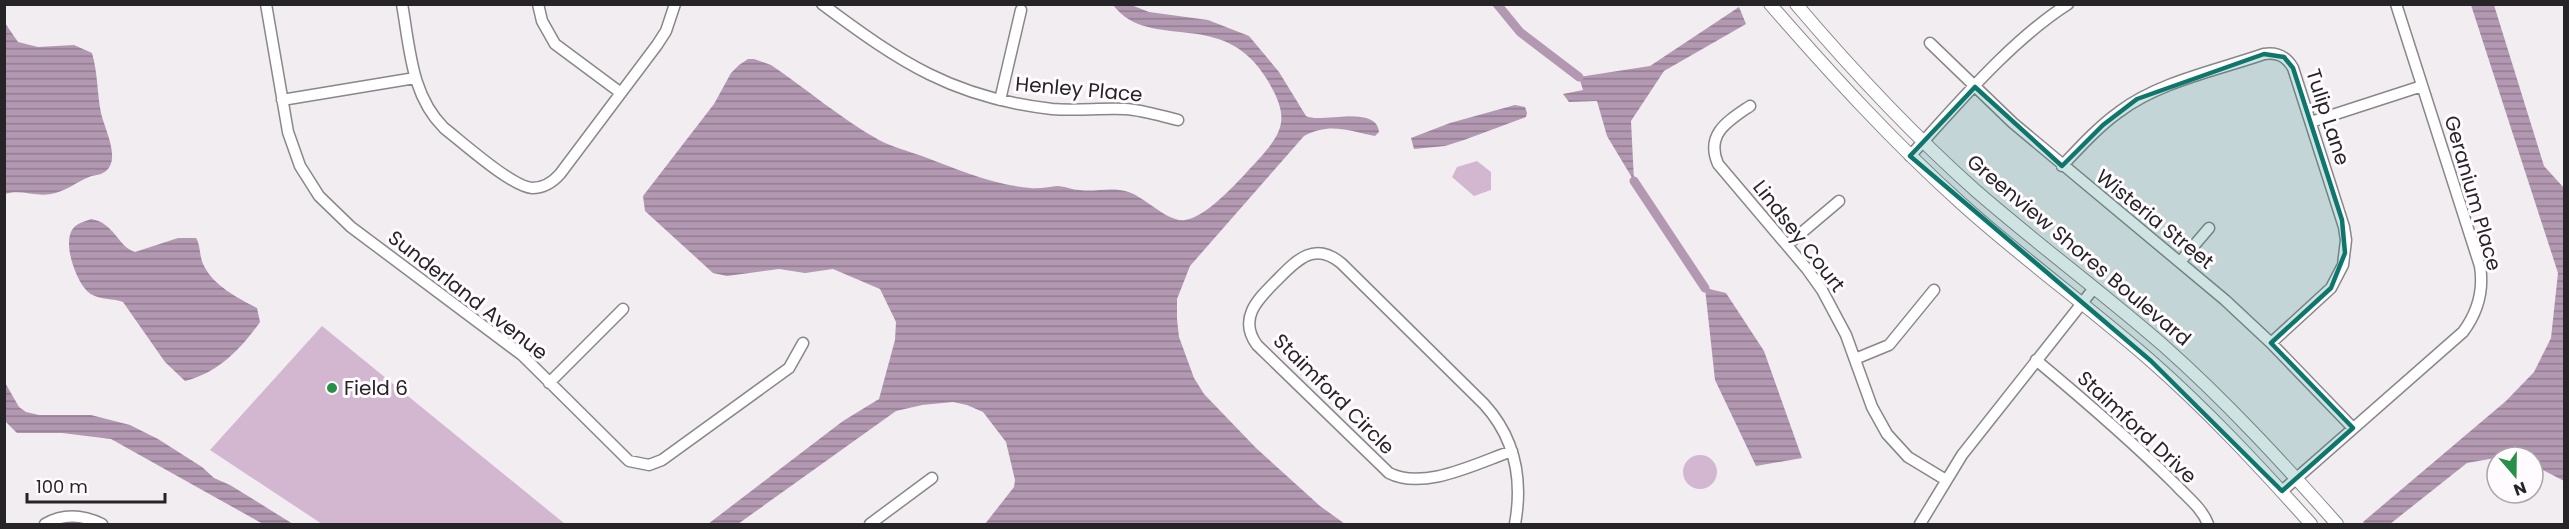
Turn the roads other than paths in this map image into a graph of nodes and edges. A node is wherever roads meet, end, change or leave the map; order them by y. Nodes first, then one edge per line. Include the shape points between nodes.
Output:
1 (266, 4) edge
2 (402, 4) edge
3 (538, 4) edge
4 (675, 4) edge
5 (1770, 4) edge
6 (1796, 4) edge
7 (2068, 4) edge
8 (2396, 4) edge
9 (826, 6) edge
10 (1021, 10) dead end
11 (1930, 43) dead end
12 (415, 78) junction
13 (2422, 86) junction
14 (1975, 87) junction
15 (621, 93) junction
16 (282, 100) junction
17 (1000, 100) junction
18 (1750, 106) dead end
19 (1178, 120) dead end
20 (2311, 122) junction
21 (1923, 142) junction
22 (1910, 156) junction
23 (2062, 166) junction
24 (1839, 201) dead end
25 (2209, 228) dead end
26 (1787, 245) junction
27 (2181, 262) junction
28 (2094, 288) junction
29 (1934, 290) dead end
30 (2082, 303) junction
31 (623, 309) dead end
32 (803, 343) dead end
33 (2271, 343) junction
34 (1856, 358) junction
35 (2036, 360) junction
36 (549, 383) junction
37 (2353, 428) junction
38 (1512, 451) junction
39 (932, 478) dead end
40 (2297, 478) junction
41 (1946, 480) junction
42 (2282, 491) junction
43 (45, 525) edge
44 (102, 525) edge
45 (870, 525) edge
46 (1515, 525) edge
47 (1920, 525) edge
48 (2208, 525) edge
49 (2311, 525) edge
50 (2337, 525) edge

1 - 16 street, Sunderland Avenue
2 - 12 street
3 - 15 street via 555,44
4 - 15 street via 666,31
5 - 22 street, Greenview Shores Boulevard
6 - 21 street, Greenview Shores Boulevard
7 - 14 street via 2032,30
8 - 13 street, Geranium Place
9 - 17 street, Henley Place via 903,62 952,86
10 - 17 street
11 - 14 street, Wisteria Street
12 - 15 street via 426,107 444,128 514,181 532,188 556,179
12 - 16 street
13 - 20 street
13 - 37 street, Geranium Place via 2480,266 2480,297 2463,332
14 - 21 street
14 - 23 street, Wisteria Street
16 - 36 street, Sunderland Avenue via 300,166 334,212 511,347
17 - 19 street, Henley Place via 1054,109 1124,109
18 - 26 street, Lindsey Court via 1720,128 1714,145 1715,158
20 - 23 street, Tulip Lane via 2293,68 2284,57 2271,53 2138,99 2103,125
20 - 33 street, Tulip Lane via 2344,227 2345,253 2331,288
21 - 22 street
21 - 28 street, Greenview Shores Boulevard via 2012,222
22 - 30 street, Greenview Shores Boulevard via 2000,237
23 - 27 street, Wisteria Street
24 - 26 street
25 - 27 street
26 - 34 street, Lindsey Court via 1823,292
27 - 33 street, Wisteria Street
28 - 30 street
28 - 40 street, Greenview Shores Boulevard via 2209,388
29 - 34 street via 1889,345
30 - 35 street
30 - 42 street, Greenview Shores Boulevard via 2197,403
31 - 36 street
32 - 36 street, Sunderland Avenue via 789,368 662,460 649,465 636,464 624,457
33 - 37 street, Wisteria Street
34 - 41 street, Lindsey Court via 1872,407 1887,434 1908,457
35 - 41 street
35 - 48 street, Staimford Drive via 2156,466 2199,509
37 - 40 street, Geranium Place
38 - 38 street, Staimford Circle via 1428,479 1401,478 1389,473 1257,345 1249,321 1254,304 1300,258 1318,253 1331,256 1484,404 1499,423
38 - 46 street via 1519,491
39 - 45 street
40 - 42 street, Geranium Place
40 - 50 street, Greenview Shores Boulevard
41 - 47 street
42 - 49 street, Greenview Shores Boulevard
43 - 44 street via 70,516

